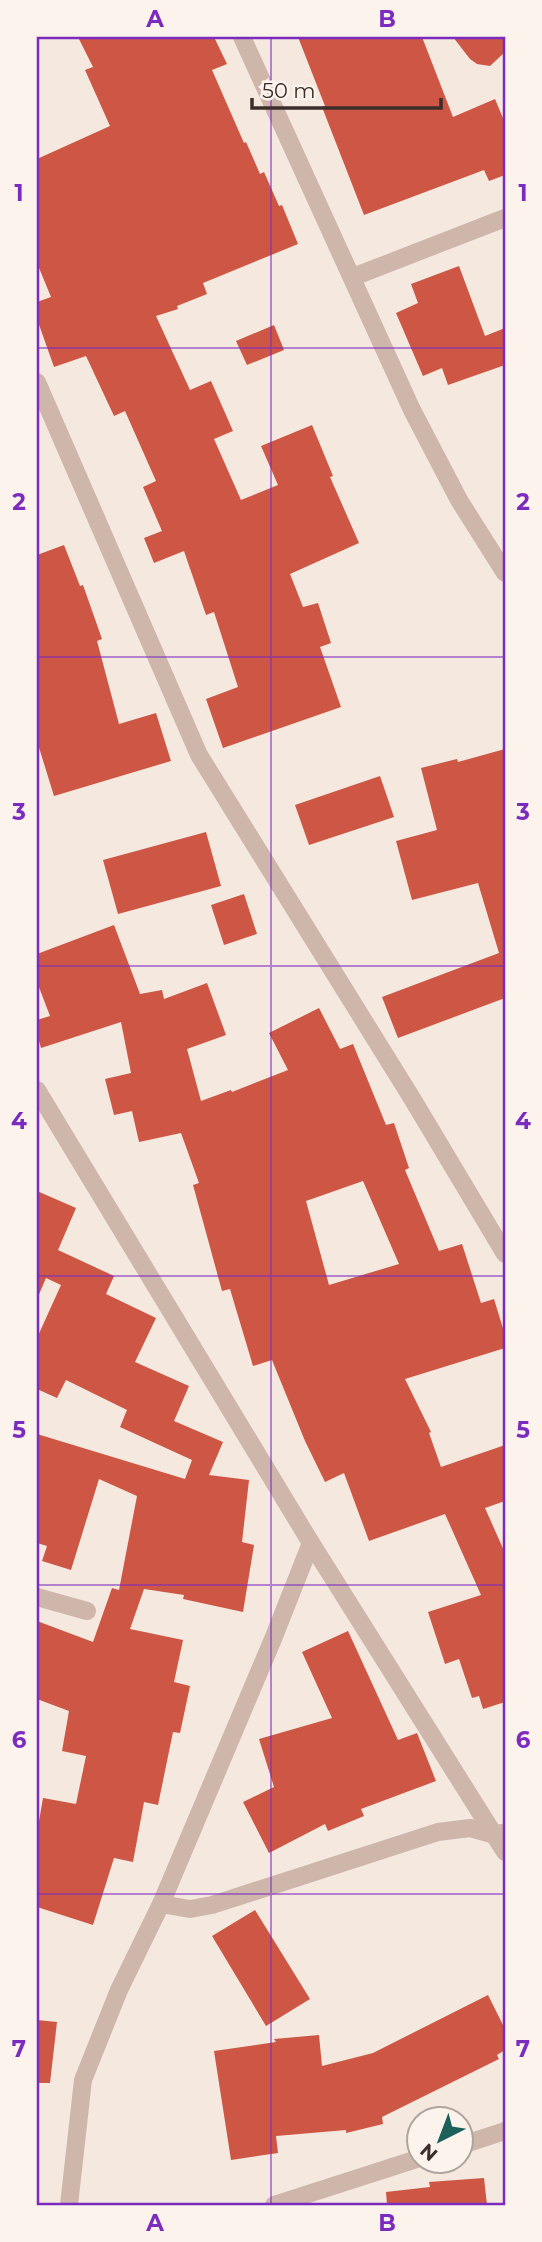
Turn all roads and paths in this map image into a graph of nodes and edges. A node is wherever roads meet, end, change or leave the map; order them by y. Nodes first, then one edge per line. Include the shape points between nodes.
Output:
1 (242, 37) edge
2 (505, 218) edge
3 (353, 277) junction
4 (37, 382) edge
5 (504, 567) edge
6 (37, 1090) edge
7 (505, 1254) edge
8 (311, 1542) junction
9 (37, 1597) edge
10 (87, 1611) dead end
11 (500, 1834) edge
12 (505, 1852) edge
13 (161, 1904) junction
14 (505, 2131) edge
15 (476, 2140) edge
16 (406, 2162) edge
17 (69, 2205) edge
18 (274, 2205) edge

1 - 3 street
2 - 3 street
3 - 5 street via 412,410 459,500
4 - 7 street via 199,755
6 - 8 street
8 - 11 street
8 - 13 street
9 - 10 street
11 - 12 street
11 - 13 street via 470,1828 438,1832 212,1905 190,1909
13 - 17 street via 119,1990 83,2080
14 - 15 street
16 - 18 street

